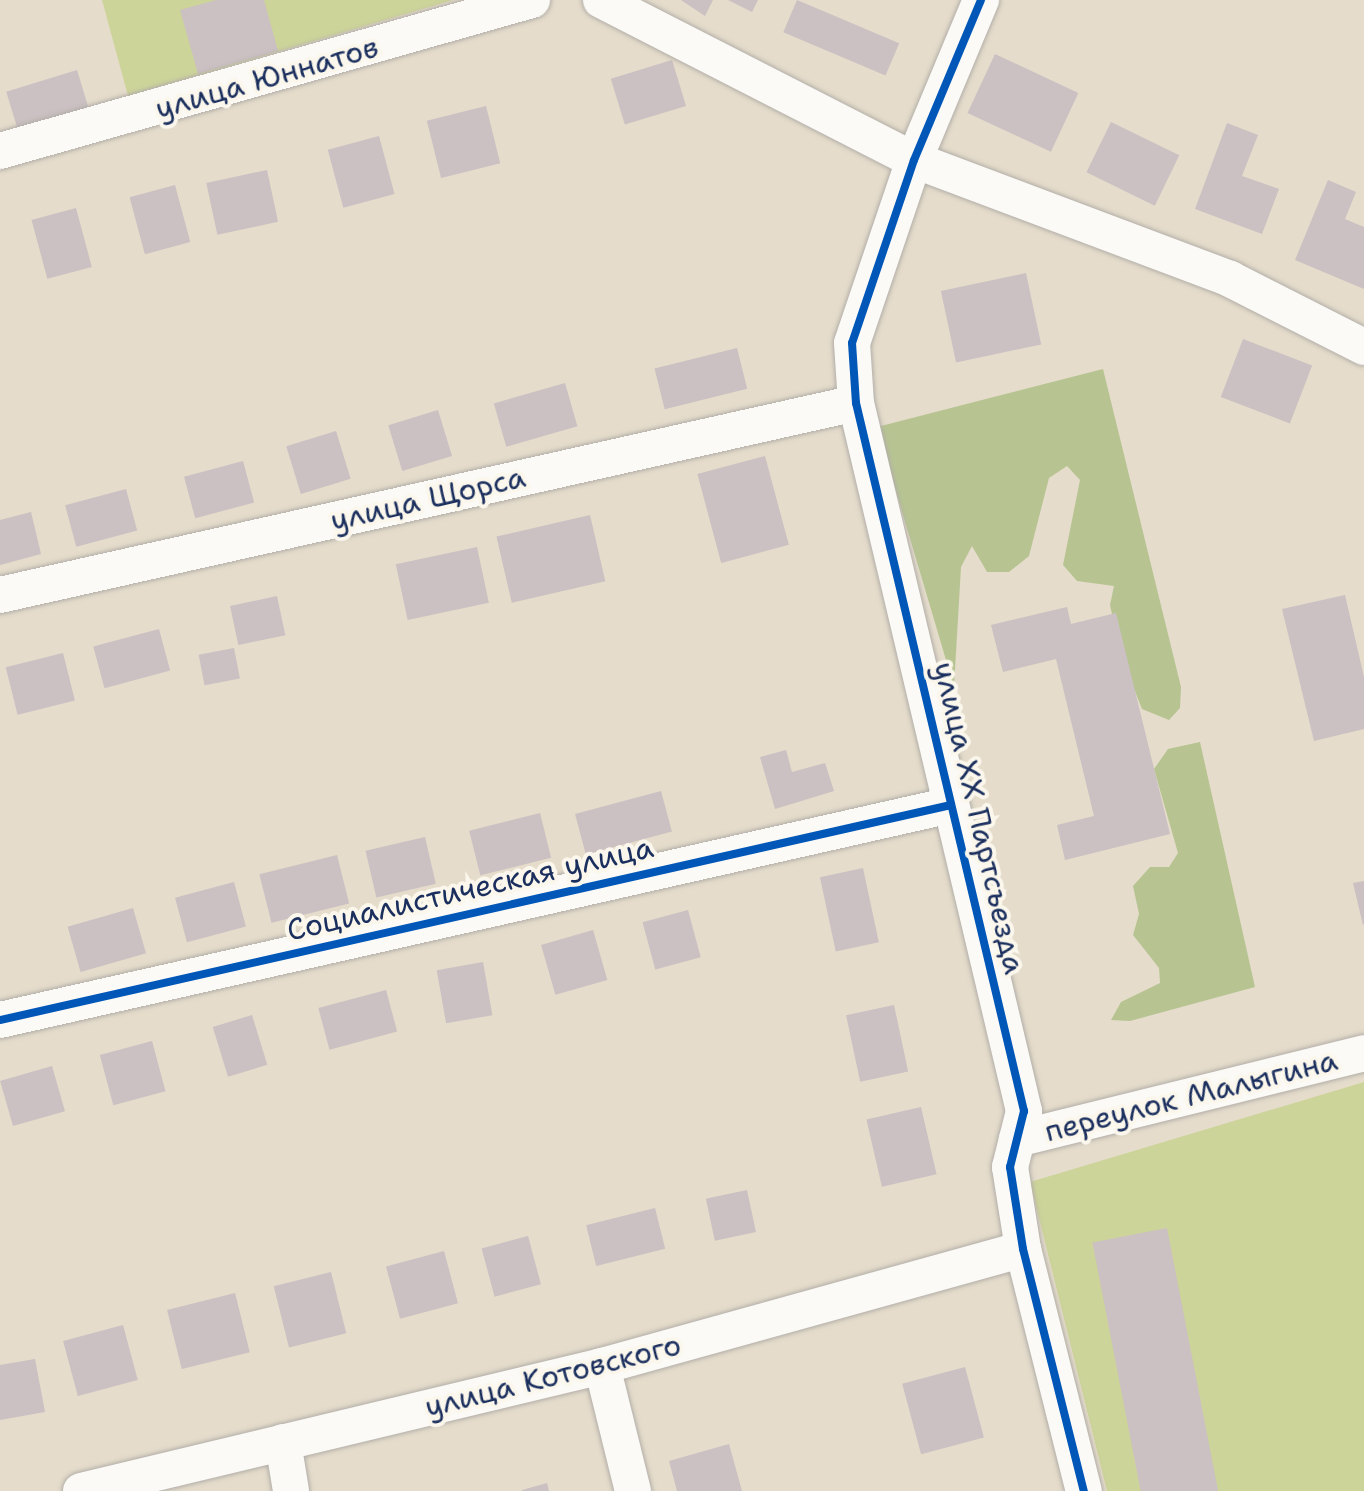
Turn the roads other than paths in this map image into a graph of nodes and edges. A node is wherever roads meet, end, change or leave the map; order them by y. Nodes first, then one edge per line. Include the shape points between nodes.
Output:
1 (532, 0) edge
2 (601, 0) edge
3 (981, 0) edge
4 (0, 151) edge
5 (914, 160) junction
6 (1364, 347) edge
7 (856, 403) junction
8 (0, 595) edge
9 (951, 805) junction
10 (0, 1020) edge
11 (1364, 1053) edge
12 (1017, 1139) junction
13 (1023, 1249) junction
14 (602, 1366) junction
15 (283, 1442) junction
16 (81, 1491) edge
17 (291, 1491) edge
18 (633, 1491) edge
19 (1084, 1491) edge

1 - 4 street, улица Юннатов
2 - 5 street
3 - 5 street, улица XX Партсъезда
5 - 6 street via 1230,279
5 - 7 street, улица XX Партсъезда via 852,343
7 - 8 street, улица Щорса
7 - 9 street, улица XX Партсъезда
9 - 10 street, Социалистическая улица
9 - 12 street, улица XX Партсъезда via 1024,1111
11 - 12 street, переулок Малыгина
12 - 13 street, улица XX Партсъезда via 1010,1167
13 - 14 street, улица Котовского
13 - 19 street, улица XX Партсъезда
14 - 15 street, улица Котовского
14 - 18 street
15 - 16 street, улица Котовского
15 - 17 street

